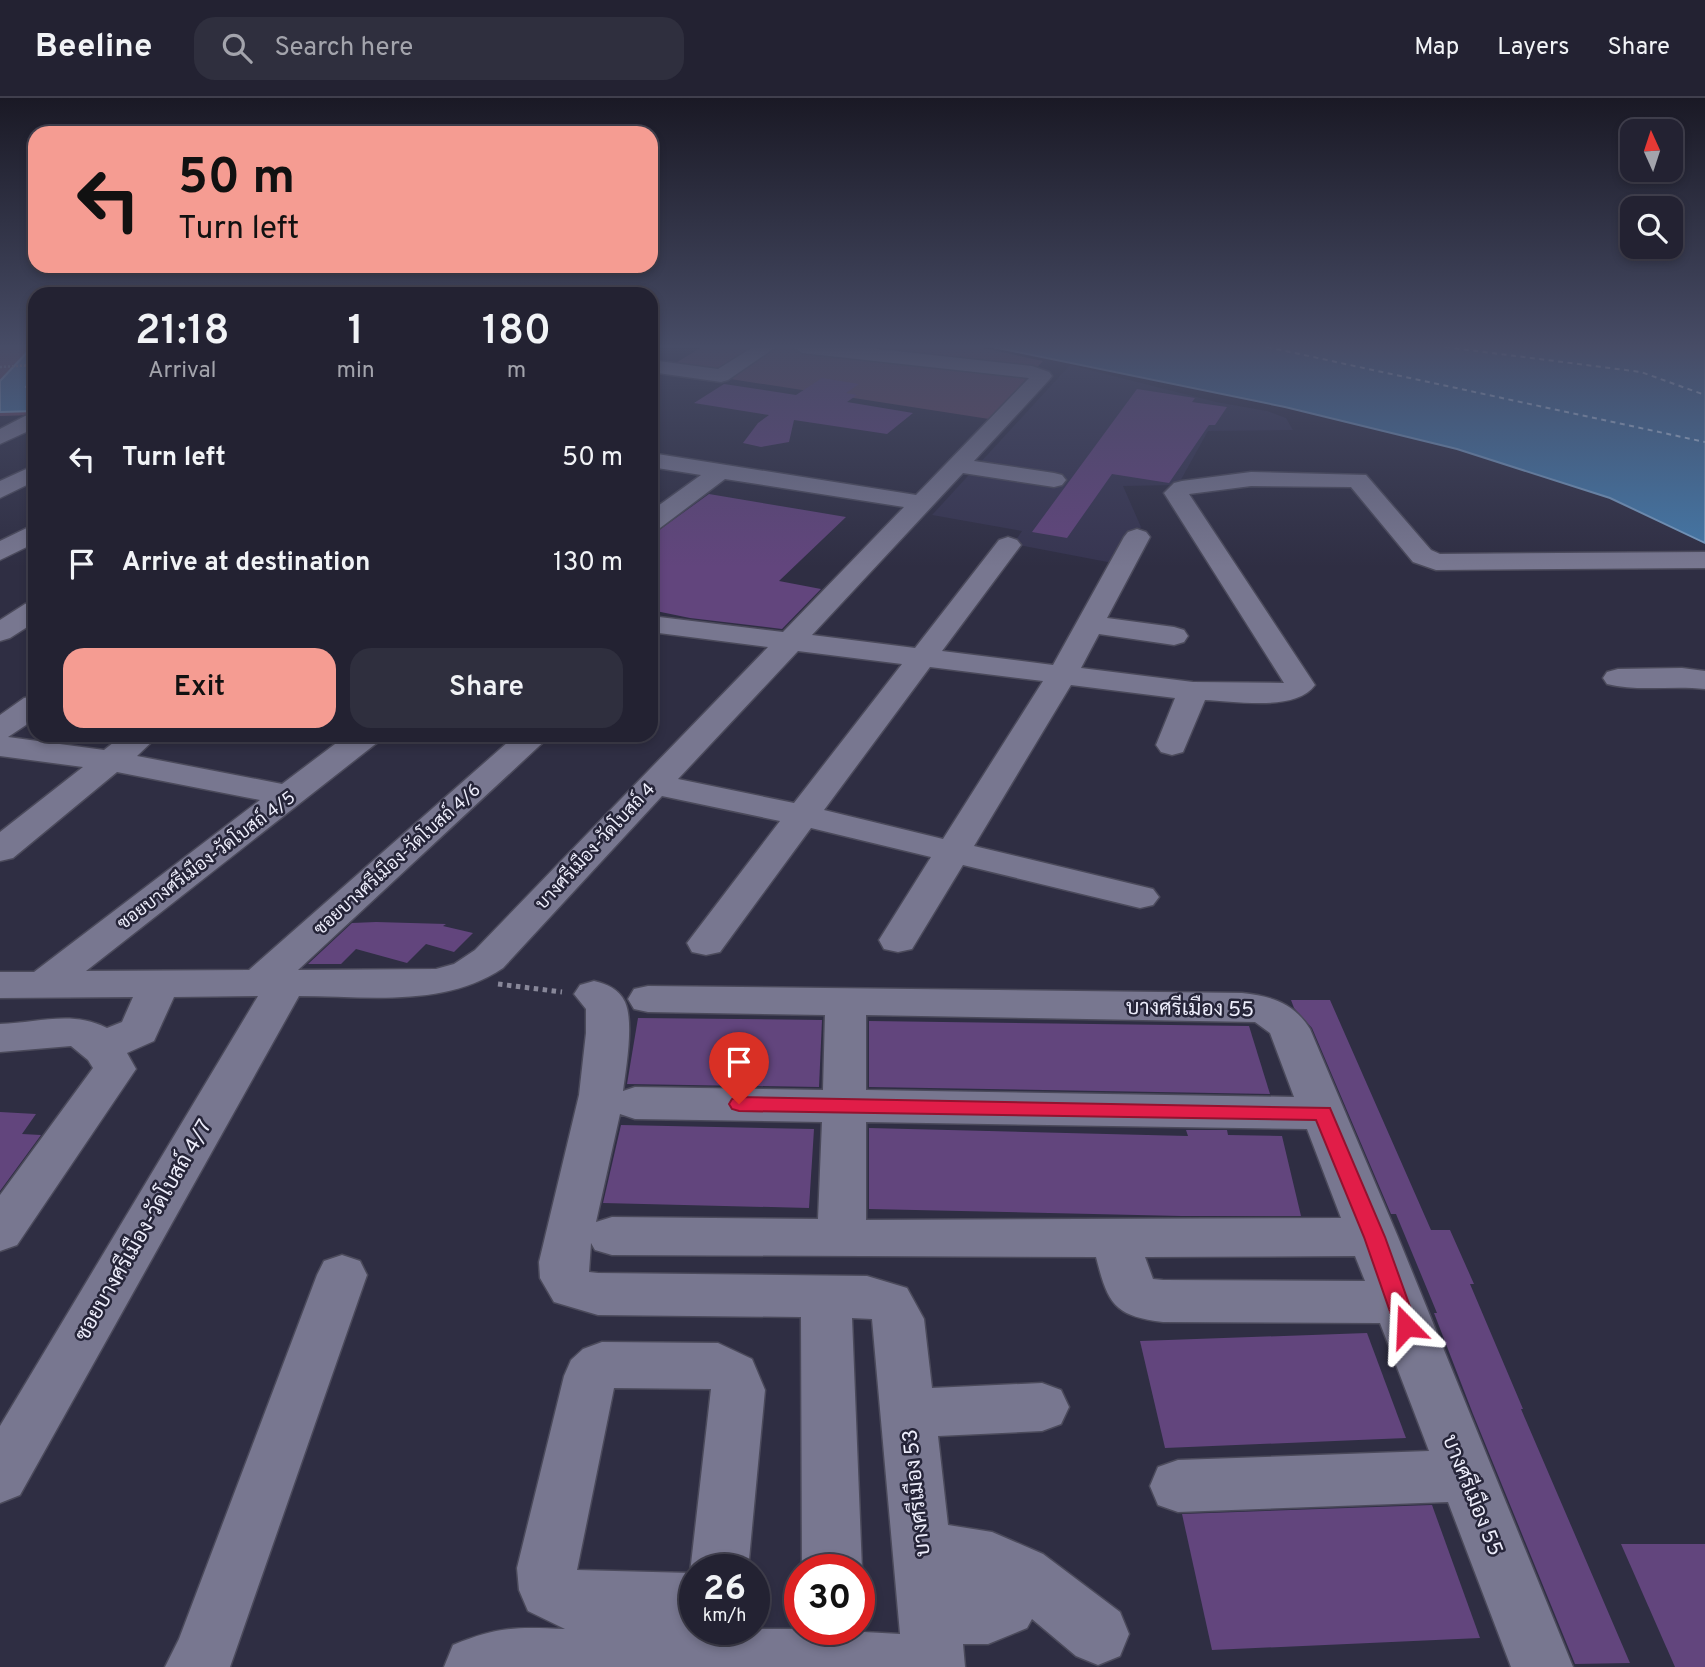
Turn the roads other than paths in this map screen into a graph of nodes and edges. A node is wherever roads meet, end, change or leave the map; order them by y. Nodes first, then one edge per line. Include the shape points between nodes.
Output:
1 (1001, 420) edge
2 (28, 423) edge
3 (0, 437) edge
4 (658, 461) edge
5 (959, 466) junction
6 (721, 471) junction
7 (28, 476) edge
8 (1054, 480) dead end
9 (658, 484) edge
10 (694, 490) junction
11 (0, 491) edge
12 (922, 503) junction
13 (658, 518) edge
14 (28, 536) edge
15 (1137, 537) dead end
16 (1008, 545) dead end
17 (3, 548) edge
18 (28, 550) edge
19 (1705, 561) edge
20 (28, 614) edge
21 (1090, 624) junction
22 (658, 628) edge
23 (0, 632) edge
24 (1174, 636) dead end
25 (788, 643) junction
26 (923, 658) junction
27 (1063, 674) junction
28 (1618, 678) dead end
29 (1705, 680) edge
30 (1193, 691) junction
31 (28, 710) edge
32 (0, 730) edge
33 (134, 742) edge
34 (358, 742) edge
35 (528, 742) edge
36 (1172, 745) dead end
37 (0, 746) edge
38 (110, 761) junction
39 (652, 784) junction
40 (290, 796) junction
41 (805, 816) junction
42 (0, 850) edge
43 (952, 853) junction
44 (1140, 897) dead end
45 (898, 940) dead end
46 (706, 943) dead end
47 (273, 983) junction
48 (44, 984) junction
49 (159, 984) junction
50 (0, 985) edge
51 (594, 994) road end
52 (648, 999) dead end
53 (846, 1003) junction
54 (0, 1038) edge
55 (119, 1049) junction
56 (635, 1103) dead end
57 (843, 1105) junction
58 (1323, 1113) junction
59 (0, 1232) edge
60 (611, 1236) dead end
61 (1374, 1237) junction
62 (842, 1239) junction
63 (1115, 1239) junction
64 (342, 1275) dead end
65 (826, 1298) junction
66 (1396, 1301) junction
67 (1042, 1406) dead end
68 (908, 1413) junction
69 (1465, 1476) junction
70 (0, 1477) edge
71 (1178, 1486) dead end
72 (922, 1549) junction
73 (720, 1554) edge
74 (832, 1554) edge
75 (1022, 1574) junction
76 (679, 1603) edge
77 (1098, 1634) dead end
78 (710, 1645) edge
79 (834, 1646) edge
80 (929, 1649) edge
81 (197, 1667) edge
82 (475, 1667) edge
83 (1542, 1667) edge

1 - 5 street, บางศรีเมือง-วัดโบสถ์ 4
2 - 3 street
4 - 6 street
5 - 8 street
5 - 12 street, บางศรีเมือง-วัดโบสถ์ 4
6 - 10 street
6 - 12 street
7 - 11 street
9 - 10 street
10 - 13 street
12 - 25 street, บางศรีเมือง-วัดโบสถ์ 4
14 - 17 street
15 - 21 street
16 - 26 street
17 - 18 street
19 - 30 street via 1428,560 1363,485 1350,479 1240,480 1182,488 1176,493 1300,685 1286,693
20 - 23 street
21 - 24 street
21 - 27 street
22 - 25 street
25 - 26 street
25 - 39 street, บางศรีเมือง-วัดโบสถ์ 4
26 - 27 street
26 - 41 street
27 - 30 street
27 - 43 street
28 - 29 street
30 - 36 street
31 - 32 street
33 - 38 street
34 - 40 street, ซอยบางศรีเมือง-วัดโบสถ์ 4/5
35 - 47 street, ซอยบางศรีเมือง-วัดโบสถ์ 4/6
37 - 38 street
38 - 40 street
38 - 42 street
39 - 41 street
39 - 47 street, บางศรีเมือง-วัดโบสถ์ 4 via 489,959 468,973 436,982
40 - 48 street, ซอยบางศรีเมือง-วัดโบสถ์ 4/5
41 - 43 street
41 - 46 street
43 - 44 street
43 - 45 street
47 - 49 street, บางศรีเมือง-วัดโบสถ์ 4
47 - 70 street, ซอยบางศรีเมือง-วัดโบสถ์ 4/7
48 - 49 street, บางศรีเมือง-วัดโบสถ์ 4
48 - 50 street, บางศรีเมือง-วัดโบสถ์ 4
49 - 55 street
51 - 65 street via 606,1004 609,1035 597,1112 565,1251 562,1275 567,1285 598,1294
52 - 53 street, บางศรีเมือง 55
53 - 57 street
53 - 58 street, บางศรีเมือง 55 via 1264,1009 1280,1016 1289,1029
54 - 55 street via 76,1029
55 - 59 street
56 - 57 street
57 - 58 street
57 - 62 street
58 - 61 street, บางศรีเมือง 55
60 - 62 street
61 - 63 street
61 - 66 street, บางศรีเมือง 55
62 - 63 street
63 - 66 street via 1127,1282 1139,1298
64 - 81 street
65 - 68 street, บางศรีเมือง 53 via 867,1297 889,1303 898,1319
65 - 74 street
66 - 69 street, บางศรีเมือง 55
67 - 68 street
68 - 72 street, บางศรีเมือง 53
69 - 71 street
69 - 83 street, บางศรีเมือง 55
72 - 75 street via 992,1560
72 - 80 street, บางศรีเมือง 53
73 - 76 street via 738,1390 733,1375 718,1366 602,1365 590,1377 586,1391 547,1568 549,1590 565,1599
75 - 77 street
75 - 80 street via 1006,1607
78 - 79 street
78 - 82 street via 509,1658
79 - 80 street

